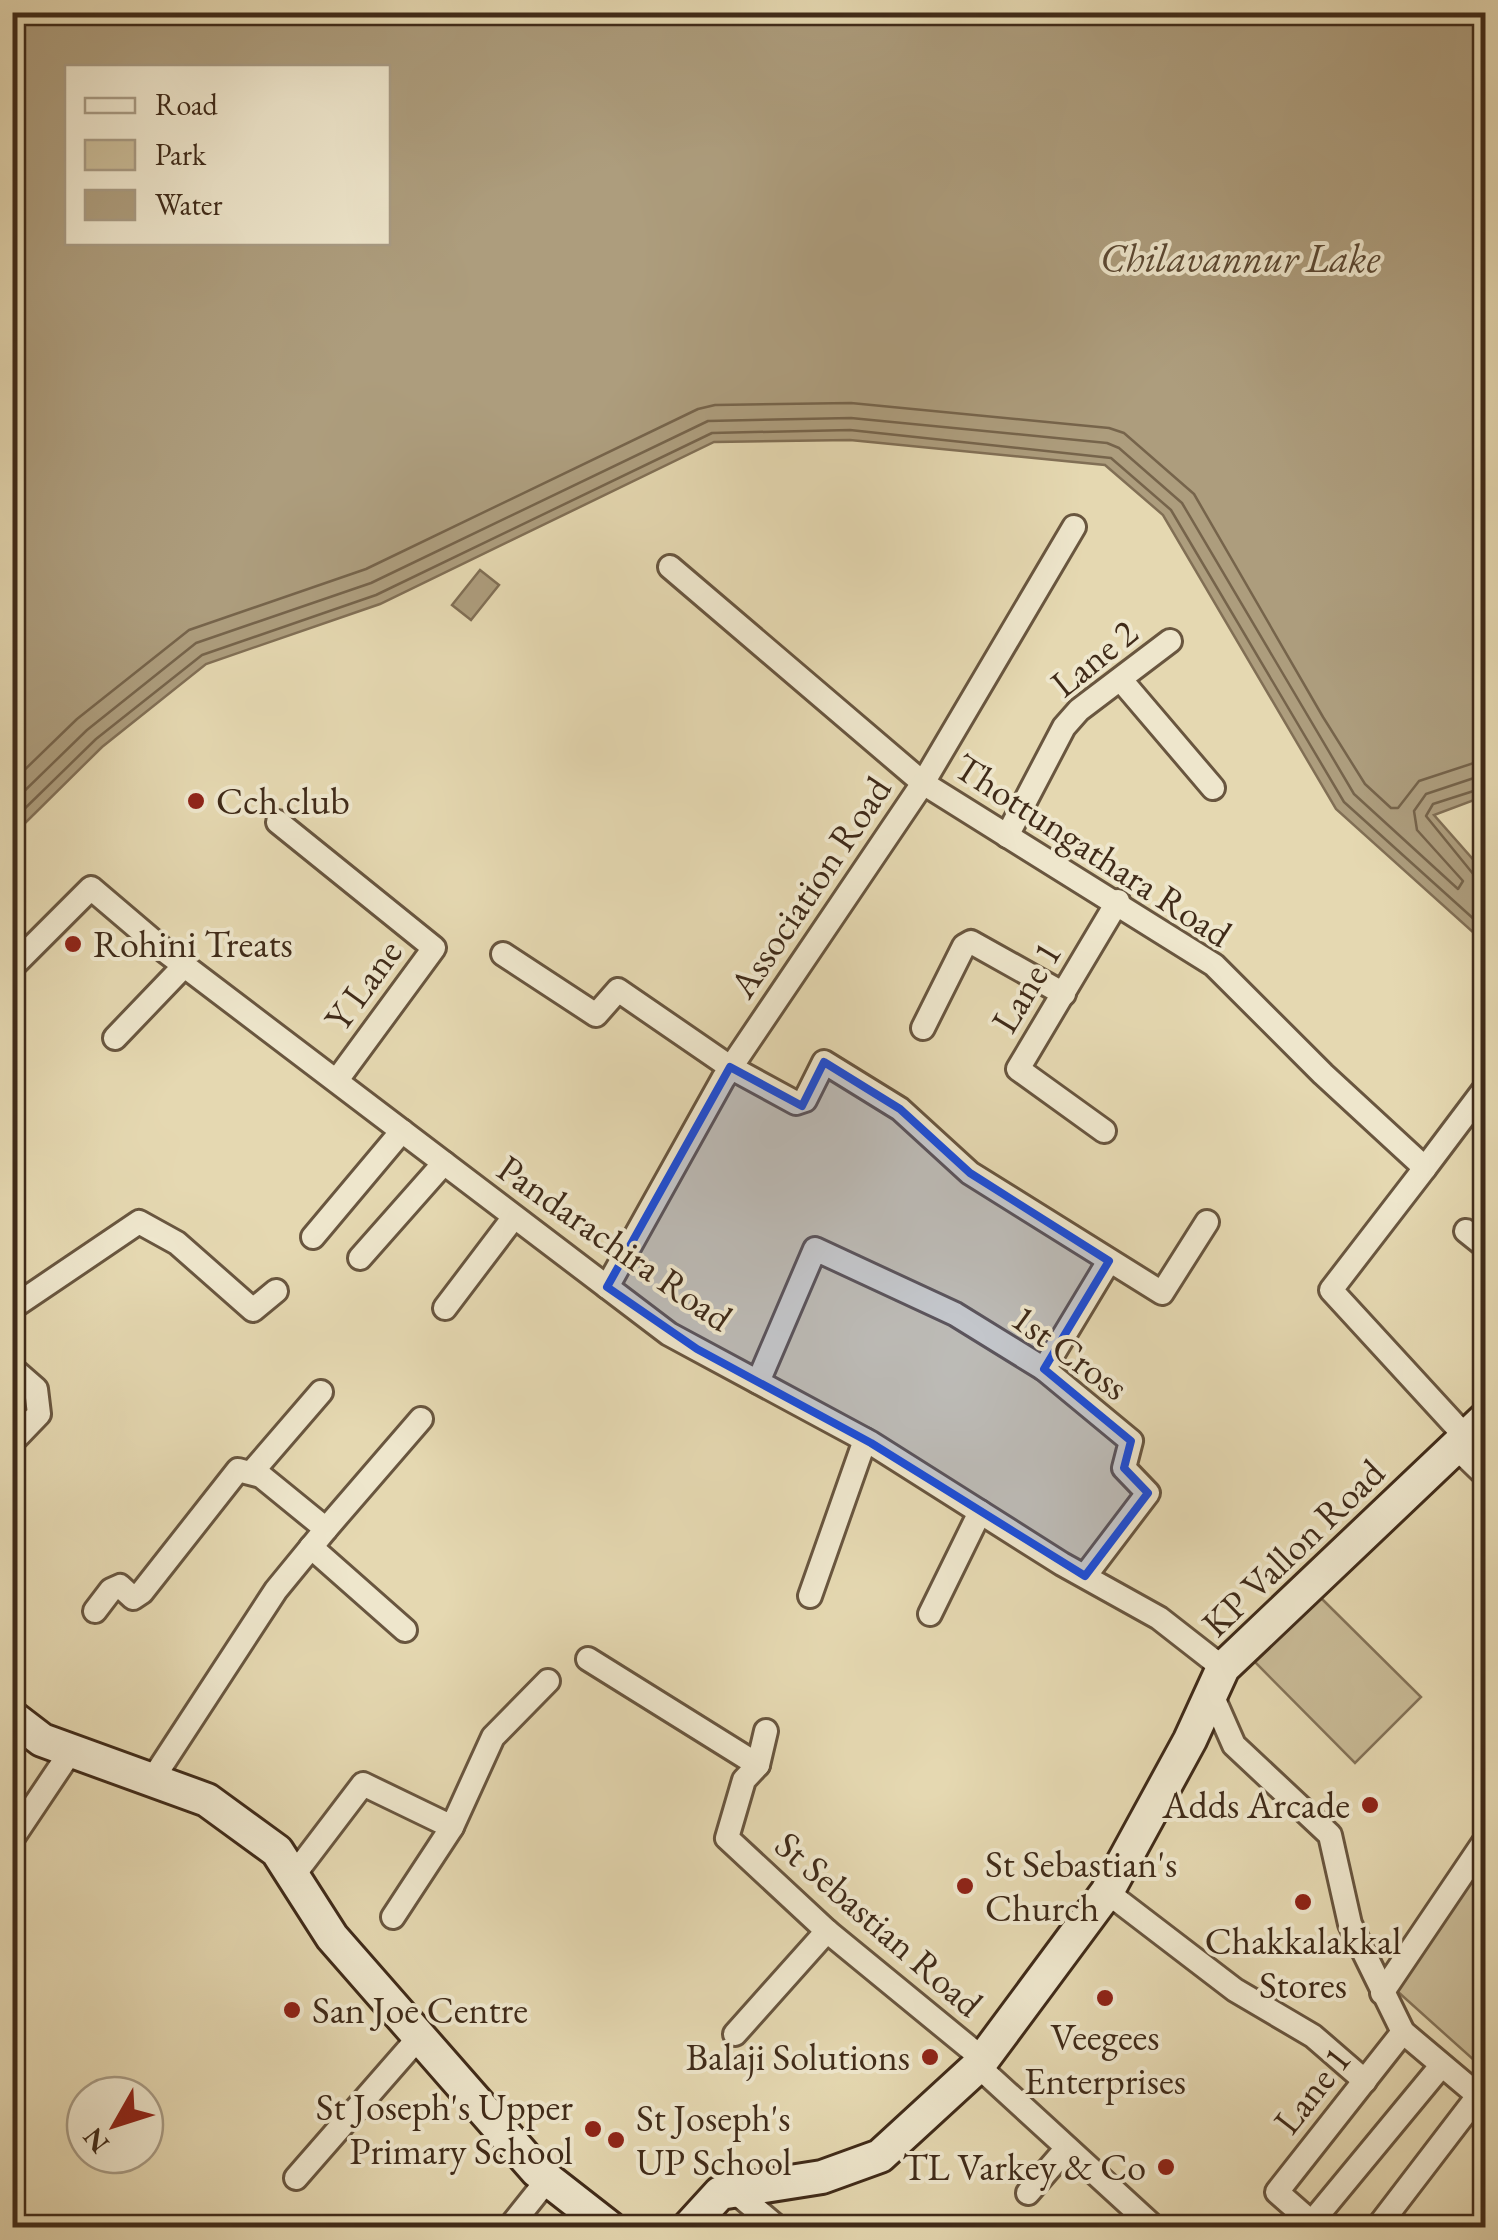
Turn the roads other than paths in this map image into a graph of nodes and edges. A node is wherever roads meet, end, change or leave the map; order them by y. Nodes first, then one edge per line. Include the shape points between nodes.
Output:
1 (1074, 527) dead end
2 (670, 567) dead end
3 (1170, 641) dead end
4 (1121, 680) junction
5 (923, 783) junction
6 (1213, 788) dead end
7 (278, 822) dead end
8 (1006, 836) junction
9 (1118, 902) junction
10 (503, 954) dead end
11 (184, 966) junction
12 (12, 967) edge
13 (1064, 994) junction
14 (923, 1028) dead end
15 (115, 1038) dead end
16 (730, 1066) junction
17 (337, 1080) junction
18 (1483, 1091) edge
19 (1104, 1131) dead end
20 (402, 1132) junction
21 (444, 1164) junction
22 (1426, 1168) junction
23 (514, 1217) junction
24 (1207, 1222) dead end
25 (1466, 1231) dead end
26 (313, 1237) dead end
27 (1486, 1247) edge
28 (360, 1258) dead end
29 (1109, 1261) junction
30 (606, 1287) junction
31 (276, 1291) dead end
32 (12, 1308) edge
33 (446, 1308) dead end
34 (12, 1368) edge
35 (1044, 1370) junction
36 (758, 1382) junction
37 (321, 1392) dead end
38 (421, 1420) dead end
39 (1469, 1434) edge
40 (865, 1440) junction
41 (12, 1442) edge
42 (252, 1472) junction
43 (1486, 1476) edge
44 (980, 1512) junction
45 (319, 1538) junction
46 (1085, 1576) junction
47 (810, 1596) dead end
48 (94, 1611) dead end
49 (930, 1614) dead end
50 (404, 1630) dead end
51 (588, 1659) dead end
52 (548, 1681) dead end
53 (1218, 1681) junction
54 (12, 1717) edge
55 (766, 1731) dead end
56 (1190, 1740) junction
57 (1234, 1744) junction
58 (71, 1751) junction
59 (758, 1765) junction
60 (152, 1780) junction
61 (452, 1827) junction
62 (12, 1839) edge
63 (1486, 1839) edge
64 (293, 1876) junction
65 (1107, 1892) junction
66 (393, 1917) dead end
67 (827, 1931) junction
68 (1382, 1993) junction
69 (1403, 2032) junction
70 (734, 2034) dead end
71 (420, 2036) junction
72 (980, 2063) junction
73 (1442, 2066) junction
74 (1365, 2080) junction
75 (1482, 2099) edge
76 (1068, 2148) junction
77 (296, 2178) dead end
78 (548, 2179) junction
79 (732, 2189) junction
80 (1028, 2192) dead end
81 (1315, 2225) edge
82 (509, 2228) edge
83 (610, 2228) edge
84 (688, 2228) edge
85 (778, 2228) edge
86 (1155, 2228) edge
87 (1377, 2228) edge

1 - 5 street, Association Road
2 - 5 street, Thottungathara Road
3 - 4 street, Lane 2
4 - 6 street
4 - 8 street, Lane 2 via 1064,728
5 - 8 street, Thottungathara Road
5 - 16 street, Association Road
7 - 17 street, Y Lane via 434,948
8 - 9 street, Thottungathara Road
9 - 13 street, Lane 1
9 - 22 street, Thottungathara Road via 1214,965
10 - 16 street via 596,1016 618,990
11 - 12 street, Pandarachira Road via 91,888
11 - 15 street
11 - 17 street, Pandarachira Road
13 - 14 street via 971,942
13 - 19 street, Lane 1 via 1018,1069
16 - 29 street via 796,1103 805,1100 824,1062 900,1109 970,1174
16 - 30 street, Association Road
17 - 20 street, Pandarachira Road
18 - 22 street
20 - 21 street, Pandarachira Road
20 - 26 street
21 - 23 street, Pandarachira Road
21 - 28 street
22 - 39 street via 1330,1290
23 - 30 street, Pandarachira Road
23 - 33 street
24 - 29 street via 1162,1293
25 - 27 street
29 - 35 street
30 - 36 street, Pandarachira Road via 669,1334
31 - 32 street via 253,1310 177,1243 139,1222
34 - 41 street via 36,1389 39,1414
35 - 36 street, 1st Cross via 955,1314 814,1249
35 - 46 street, 1st Cross via 1131,1442 1124,1468 1148,1493
36 - 40 street, Pandarachira Road
37 - 42 street
38 - 45 street
39 - 43 street
39 - 53 street, KP Vallon Road
40 - 44 street, Pandarachira Road
40 - 47 street
42 - 45 street
42 - 48 street via 238,1470 142,1592 133,1598 120,1586
44 - 46 street, Pandarachira Road
44 - 49 street
45 - 50 street
45 - 60 street via 276,1590
46 - 53 street, Pandarachira Road via 1159,1618
51 - 59 street
52 - 61 street via 494,1738
53 - 56 street, KP Vallon Road
53 - 57 street
54 - 58 street
55 - 59 street, St Sebastian Road
56 - 57 street
56 - 65 street, KP Vallon Road
57 - 68 street via 1330,1835 1350,1924
58 - 60 street
58 - 62 street
59 - 67 street, St Sebastian Road via 744,1780 728,1838
60 - 64 street via 207,1800 276,1850
61 - 64 street via 363,1784
61 - 66 street
63 - 68 street
64 - 71 street via 332,1937
65 - 72 street, KP Vallon Road
65 - 74 street
67 - 70 street
67 - 72 street, St Sebastian Road
68 - 69 street
69 - 73 street
69 - 74 street, Lane 1
71 - 77 street
71 - 78 street
72 - 76 street, St Sebastian Road
72 - 79 street, KP Vallon Road via 880,2156 822,2177
73 - 75 street
73 - 81 street
74 - 81 street, Lane 1 via 1276,2192
75 - 87 street
76 - 80 street
76 - 86 street, St Sebastian Road
78 - 82 street
78 - 83 street
79 - 84 street via 720,2192
79 - 85 street

